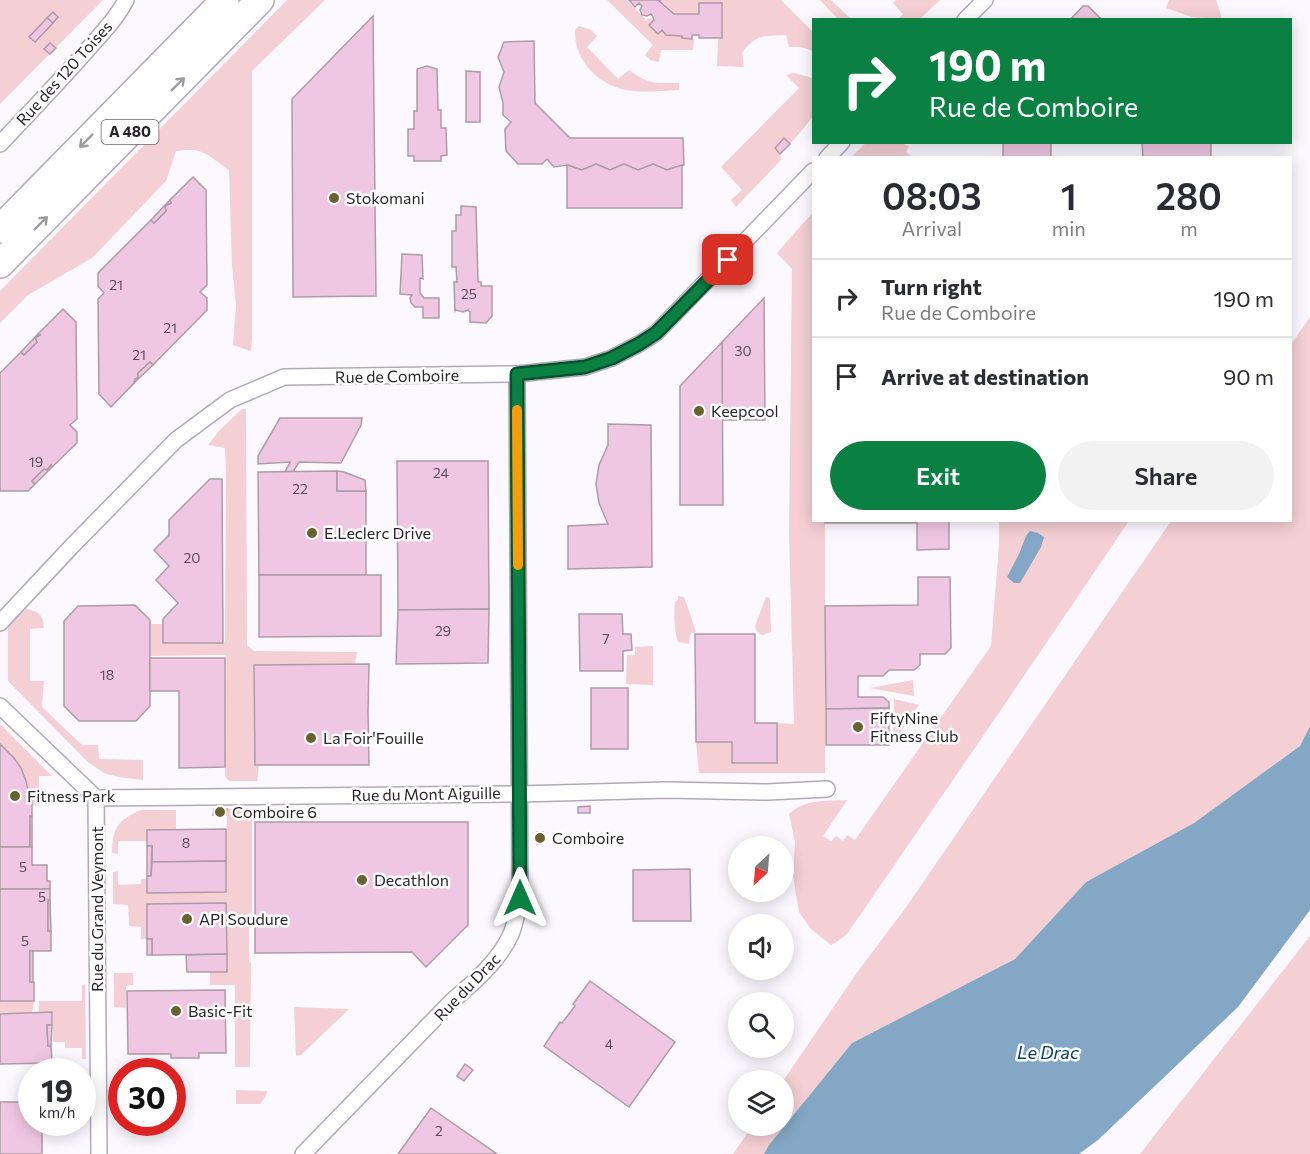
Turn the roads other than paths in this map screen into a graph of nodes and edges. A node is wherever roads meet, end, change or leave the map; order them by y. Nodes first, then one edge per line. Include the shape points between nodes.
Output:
1 (126, 0) edge
2 (225, 0) edge
3 (260, 0) edge
4 (985, 0) edge
5 (967, 18) edge
6 (0, 144) edge
7 (840, 144) edge
8 (828, 156) edge
9 (812, 172) edge
10 (0, 229) edge
11 (0, 264) edge
12 (517, 374) junction
13 (0, 623) edge
14 (0, 706) edge
15 (827, 789) dead end
16 (520, 794) junction
17 (96, 798) junction
18 (99, 1154) edge
19 (303, 1154) edge

1 - 6 street, Rue des 120 Toises via 105,30
2 -> 10 highway, A 480
11 -> 3 highway, A 480
4 - 5 street
7 - 8 street
9 - 12 street, Rue de Comboire via 656,333 612,358 585,367
12 - 13 street, Rue de Comboire via 284,377 230,400 176,440
12 - 16 street, Rue du Drac
14 - 17 street
15 - 16 street, Rue du Mont Aiguille
16 - 17 street, Rue du Mont Aiguille
16 - 19 street, Rue du Drac via 520,898 512,933 502,951
17 - 18 street, Rue du Grand Veymont

